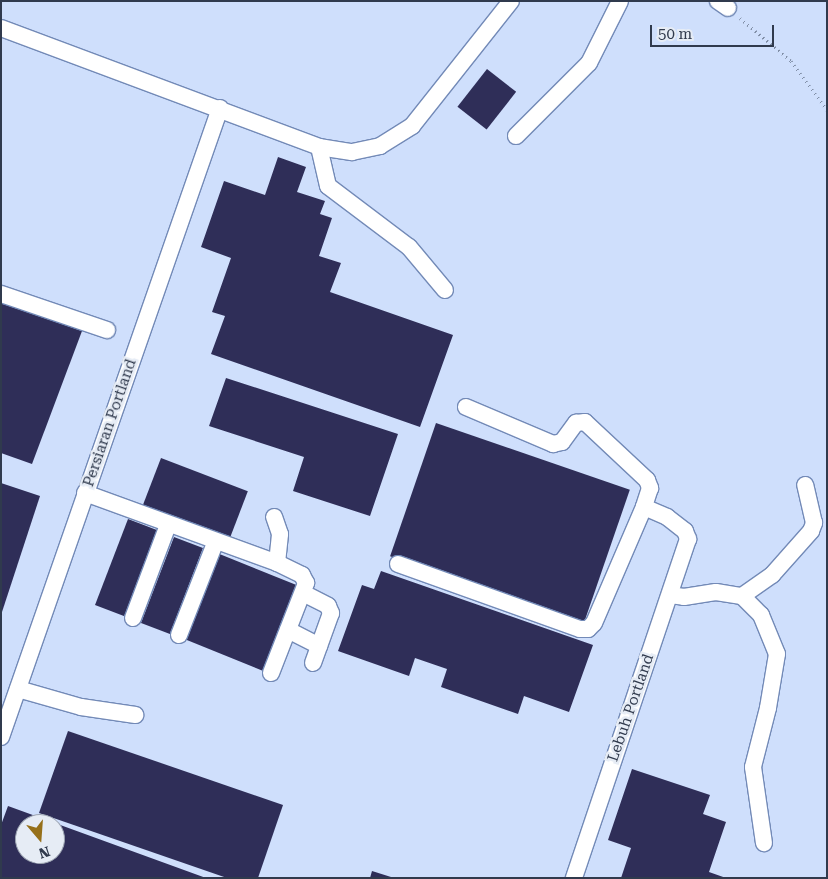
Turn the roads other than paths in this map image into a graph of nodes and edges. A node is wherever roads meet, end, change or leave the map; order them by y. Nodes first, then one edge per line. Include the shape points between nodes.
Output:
1 (511, 1) edge
2 (620, 1) edge
3 (1, 28) edge
4 (220, 108) junction
5 (516, 136) dead end
6 (319, 147) junction
7 (445, 290) dead end
8 (1, 294) edge
9 (107, 330) dead end
10 (466, 407) dead end
11 (806, 485) dead end
12 (85, 493) junction
13 (644, 507) junction
14 (274, 517) dead end
15 (168, 526) junction
16 (215, 543) junction
17 (278, 563) junction
18 (398, 564) dead end
19 (303, 592) junction
20 (670, 595) junction
21 (742, 596) junction
22 (133, 618) dead end
23 (288, 630) junction
24 (179, 634) dead end
25 (319, 646) junction
26 (313, 663) dead end
27 (271, 673) dead end
28 (18, 689) junction
29 (135, 715) dead end
30 (1, 737) edge
31 (764, 843) dead end
32 (574, 878) edge

1 - 6 street via 430,105 395,139 365,151
2 - 5 street via 588,63
3 - 4 street
4 - 6 street
4 - 12 street, Persiaran Portland
6 - 7 street via 328,186 410,247
8 - 9 street
10 - 13 street via 553,444 562,442 576,423 585,422 647,480 650,488
11 - 21 street via 814,524 811,531 772,575
12 - 15 street
12 - 28 street, Persiaran Portland
13 - 18 street via 594,623 588,629 580,629
13 - 20 street, Lebuh Portland via 667,517 685,530 688,539
14 - 17 street via 280,534
15 - 16 street
15 - 22 street
16 - 17 street
16 - 24 street
17 - 19 street via 304,578
19 - 23 street
19 - 25 street via 328,606 331,613
20 - 21 street via 684,597 716,592
20 - 32 street, Lebuh Portland
21 - 31 street via 762,615 778,661 753,767
23 - 25 street
23 - 27 street
25 - 26 street
28 - 29 street via 81,707
28 - 30 street, Persiaran Portland

